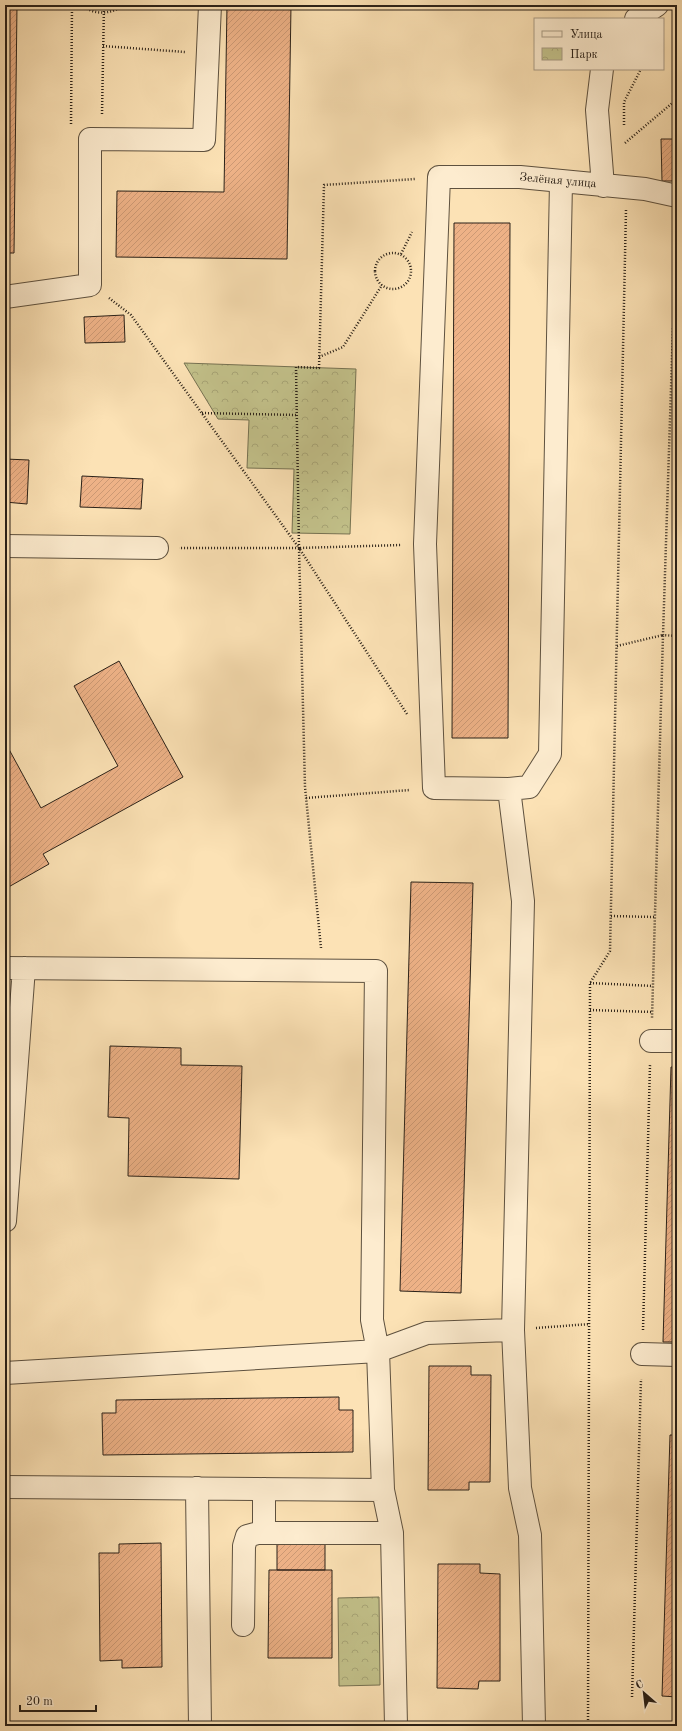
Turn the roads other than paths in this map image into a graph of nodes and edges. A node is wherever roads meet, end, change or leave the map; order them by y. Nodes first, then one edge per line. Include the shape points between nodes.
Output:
1 (210, 5) edge
2 (657, 5) edge
3 (638, 18) edge
4 (602, 70) edge
5 (560, 182) junction
6 (603, 186) junction
7 (677, 196) edge
8 (5, 297) edge
9 (5, 546) edge
10 (157, 548) road end
11 (509, 788) junction
12 (14, 968) edge
13 (651, 1041) road end
14 (677, 1041) edge
15 (5, 1221) edge
16 (513, 1330) junction
17 (378, 1351) junction
18 (642, 1354) road end
19 (677, 1355) edge
20 (5, 1373) edge
21 (5, 1487) edge
22 (197, 1488) junction
23 (264, 1489) junction
24 (383, 1490) junction
25 (264, 1533) junction
26 (392, 1533) junction
27 (243, 1625) dead end
28 (200, 1726) edge
29 (396, 1726) edge
30 (534, 1726) edge

1 - 8 street via 204,140 90,139 90,285
2 - 3 street
4 - 6 street via 597,110
5 - 6 street, Зелёная улица
5 - 11 street via 550,754 530,787
5 - 11 street, Зелёная улица via 520,177 439,178 425,544 434,788
6 - 7 street, Зелёная улица via 645,189
9 - 10 street
11 - 16 street via 522,902
12 - 15 street
12 - 17 street via 376,972 372,1320
13 - 14 street
16 - 17 street via 427,1333
16 - 30 street via 520,1488 530,1536
17 - 20 street
17 - 24 street
18 - 19 street
21 - 22 street
22 - 23 street
22 - 28 street
23 - 24 street
23 - 25 street
24 - 26 street
25 - 26 street
25 - 27 street via 247,1536 244,1546
26 - 29 street

